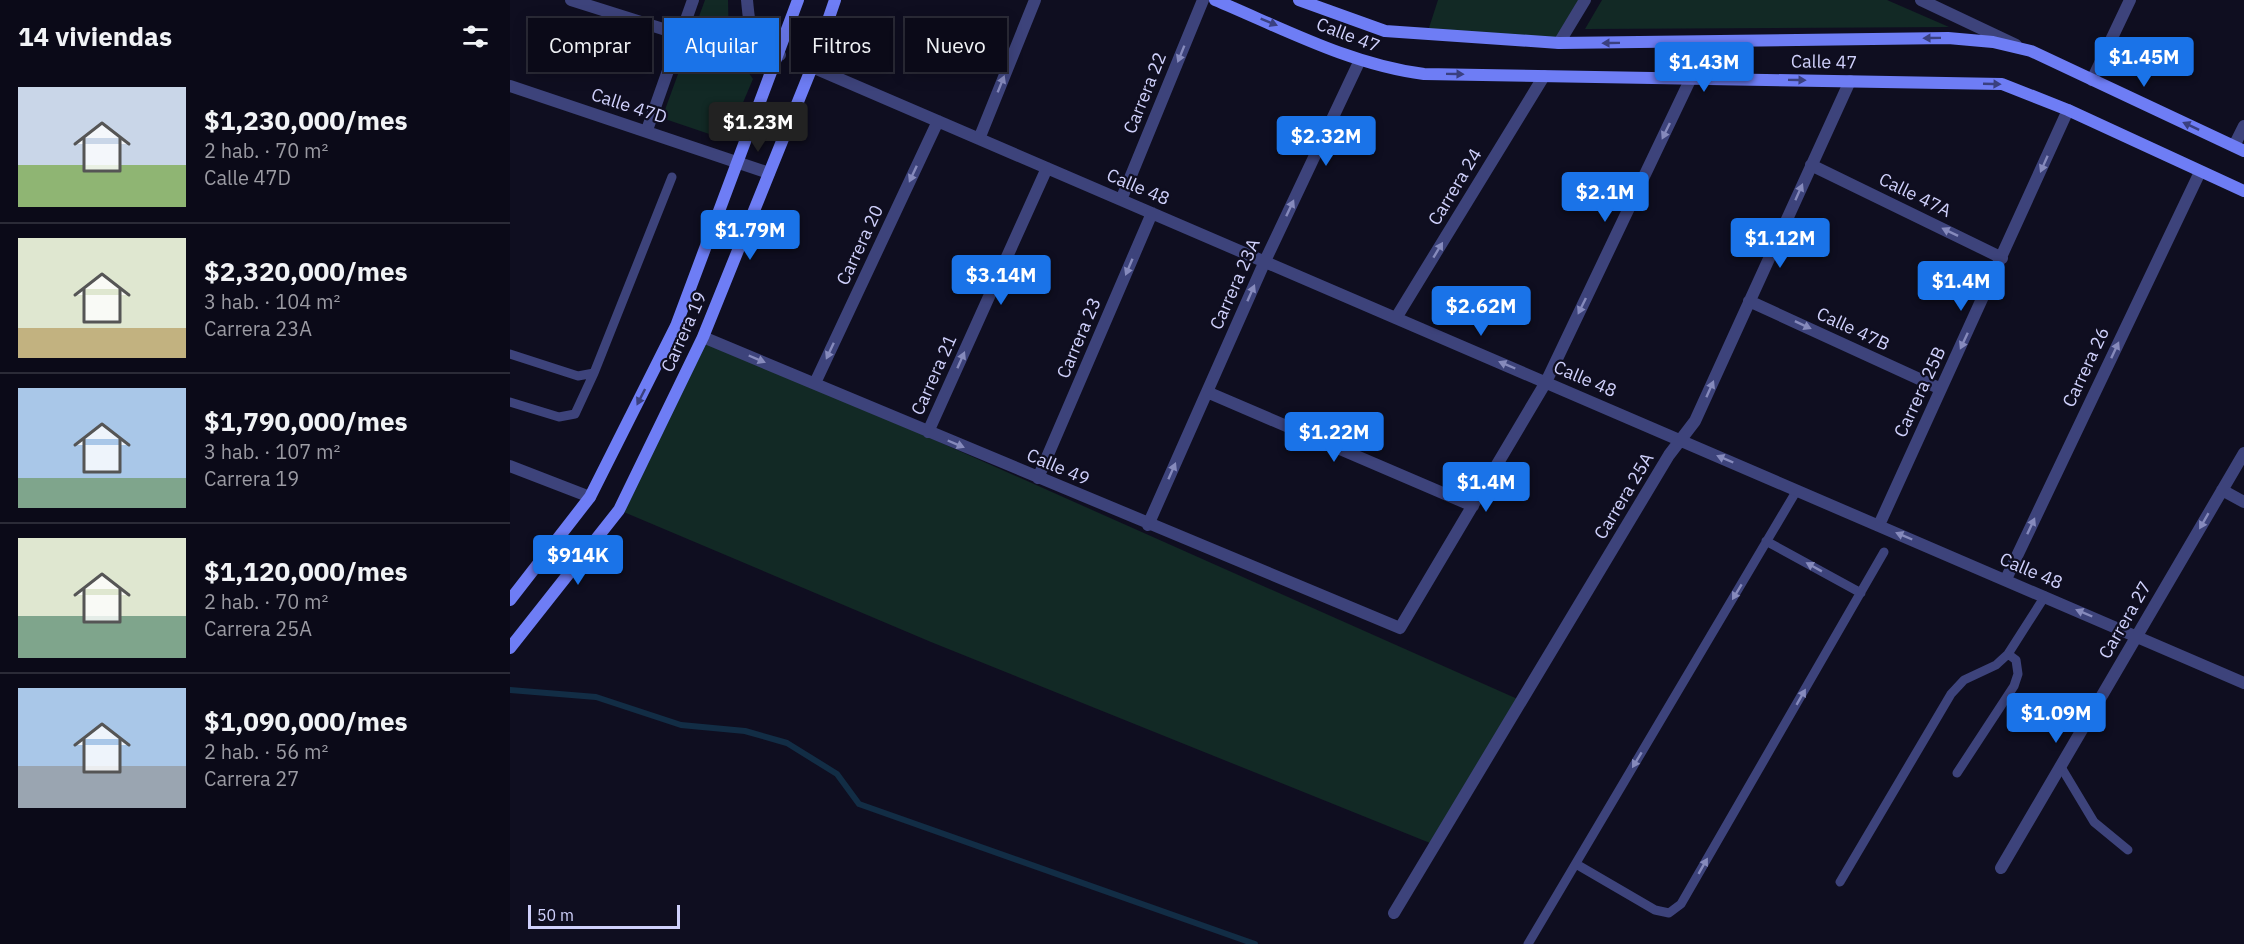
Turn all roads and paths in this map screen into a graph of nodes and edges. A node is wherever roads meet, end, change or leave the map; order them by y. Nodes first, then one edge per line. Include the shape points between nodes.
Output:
1 (572, 0) edge
2 (693, 0) edge
3 (747, 0) edge
4 (798, 0) edge
5 (835, 0) edge
6 (1035, 0) edge
7 (1203, 0) edge
8 (1215, 0) edge
9 (1299, 0) edge
10 (1586, 0) edge
11 (1921, 0) edge
12 (1951, 0) edge
13 (2130, 0) edge
14 (1945, 12) junction
15 (687, 18) edge
16 (829, 18) edge
17 (664, 29) edge
18 (1559, 43) junction
19 (2031, 51) junction
20 (780, 55) junction
21 (1360, 60) junction
22 (668, 72) edge
23 (810, 72) edge
24 (824, 72) edge
25 (1544, 76) junction
26 (1691, 78) junction
27 (2092, 80) junction
28 (1850, 81) junction
29 (510, 86) edge
30 (2068, 110) junction
31 (938, 121) junction
32 (2244, 126) edge
33 (647, 130) junction
34 (979, 139) junction
35 (2239, 148) edge
36 (737, 161) junction
37 (1811, 165) junction
38 (1047, 168) junction
39 (2200, 171) junction
40 (769, 173) junction
41 (672, 177) dead end
42 (2244, 191) edge
43 (1121, 200) junction
44 (1152, 213) junction
45 (2002, 258) junction
46 (1265, 261) junction
47 (1749, 301) junction
48 (1396, 318) junction
49 (703, 337) junction
50 (510, 354) edge
51 (594, 373) junction
52 (1546, 382) junction
53 (815, 383) junction
54 (1941, 389) junction
55 (1207, 392) junction
56 (510, 402) edge
57 (928, 432) junction
58 (1682, 440) junction
59 (2244, 453) edge
60 (510, 466) edge
61 (1038, 478) junction
62 (1797, 490) junction
63 (2222, 490) junction
64 (590, 497) junction
65 (2244, 502) edge
66 (1473, 506) junction
67 (1148, 525) junction
68 (1879, 525) junction
69 (1766, 541) junction
70 (1884, 552) dead end
71 (2006, 579) junction
72 (1861, 593) junction
73 (2045, 596) junction
74 (510, 600) edge
75 (2137, 636) junction
76 (512, 646) edge
77 (2008, 654) junction
78 (2244, 682) edge
79 (2061, 766) junction
80 (1957, 773) dead end
81 (2128, 850) dead end
82 (1576, 864) junction
83 (2001, 868) dead end
84 (1840, 882) dead end
85 (1394, 913) dead end
86 (1528, 944) edge

1 - 17 street
2 - 15 street
3 - 20 street via 750,29 758,42
4 - 20 main road, Carrera 19
5 - 16 main road, Carrera 19
34 -> 6 street
7 -> 43 street, Carrera 22
8 -> 21 main road, Calle 47
9 - 18 main road, Calle 47 via 1385,31
10 - 18 street
11 - 14 street, Calle 47
12 - 14 street
13 - 27 street
14 - 19 street, Calle 47
19 -> 18 main road, Calle 47 via 1993,42 1948,38
19 - 27 main road, Calle 47
20 - 36 main road, Carrera 19
21 -> 25 main road, Calle 47 via 1424,74
46 -> 21 street, Carrera 23A
22 - 33 street
23 - 40 main road, Carrera 19
24 - 31 street, Calle 48
25 - 26 main road, Calle 47
48 -> 25 street, Carrera 24
26 -> 28 main road, Calle 47
26 -> 52 street
35 -> 27 main road, Calle 47
28 -> 30 main road, Calle 47 via 2001,84
28 - 37 street, Carrera 25A
29 - 33 street, Calle 47D
30 - 39 main road, Calle 47
30 -> 45 street, Carrera 25B
31 - 34 street, Calle 48
31 -> 53 street, Carrera 20
32 - 35 street
33 - 36 street, Calle 47D
34 - 38 street, Calle 48
36 - 40 street, Calle 47D
36 -> 64 main road, Carrera 19 via 676,326
45 -> 37 street, Calle 47A
47 -> 37 street, Carrera 25A
38 - 43 street, Calle 48
57 -> 38 street, Carrera 21
39 - 42 main road, Calle 47
71 -> 39 street, Carrera 26
40 - 49 main road, Carrera 19
41 - 51 lane
43 - 44 street, Calle 48
44 - 46 street, Calle 48
44 -> 61 street, Carrera 23
45 -> 54 street, Carrera 25B
46 - 48 street, Calle 48
55 -> 46 street, Carrera 23A
47 -> 54 street, Calle 47B
58 -> 47 street, Carrera 25A via 1695,421
52 -> 48 street, Calle 48
49 -> 53 street, Calle 49
49 - 76 main road, Carrera 19 via 619,510
50 - 51 lane via 578,376
51 - 56 lane via 575,414 560,417
52 - 58 street, Calle 48
52 - 66 street
53 - 57 street, Calle 49
54 - 68 street, Carrera 25B
55 - 66 street
67 -> 55 street, Carrera 23A
57 -> 61 street, Calle 49
62 -> 58 street, Calle 48
58 - 85 street, Carrera 25A via 1669,455
59 - 63 street, Carrera 27
60 - 64 street
61 - 67 street, Calle 49
62 - 68 street, Calle 48
62 - 69 lane
63 - 65 street
63 -> 75 street, Carrera 27
64 - 74 main road, Carrera 19
66 - 67 street, Calle 49 via 1400,628
71 -> 68 street, Calle 48
72 -> 69 lane
69 -> 82 lane
70 - 72 lane
71 - 73 street, Calle 48
82 -> 72 lane via 1655,910 1670,913 1681,904
75 -> 73 street, Calle 48
73 - 77 lane
75 - 78 street, Calle 48
75 - 79 street, Carrera 27
77 - 80 lane via 2016,660 2018,674 2014,686
77 - 84 lane via 1996,666 1964,680 1952,694
79 - 81 lane via 2094,822
79 - 83 street, Carrera 27
82 - 86 lane

